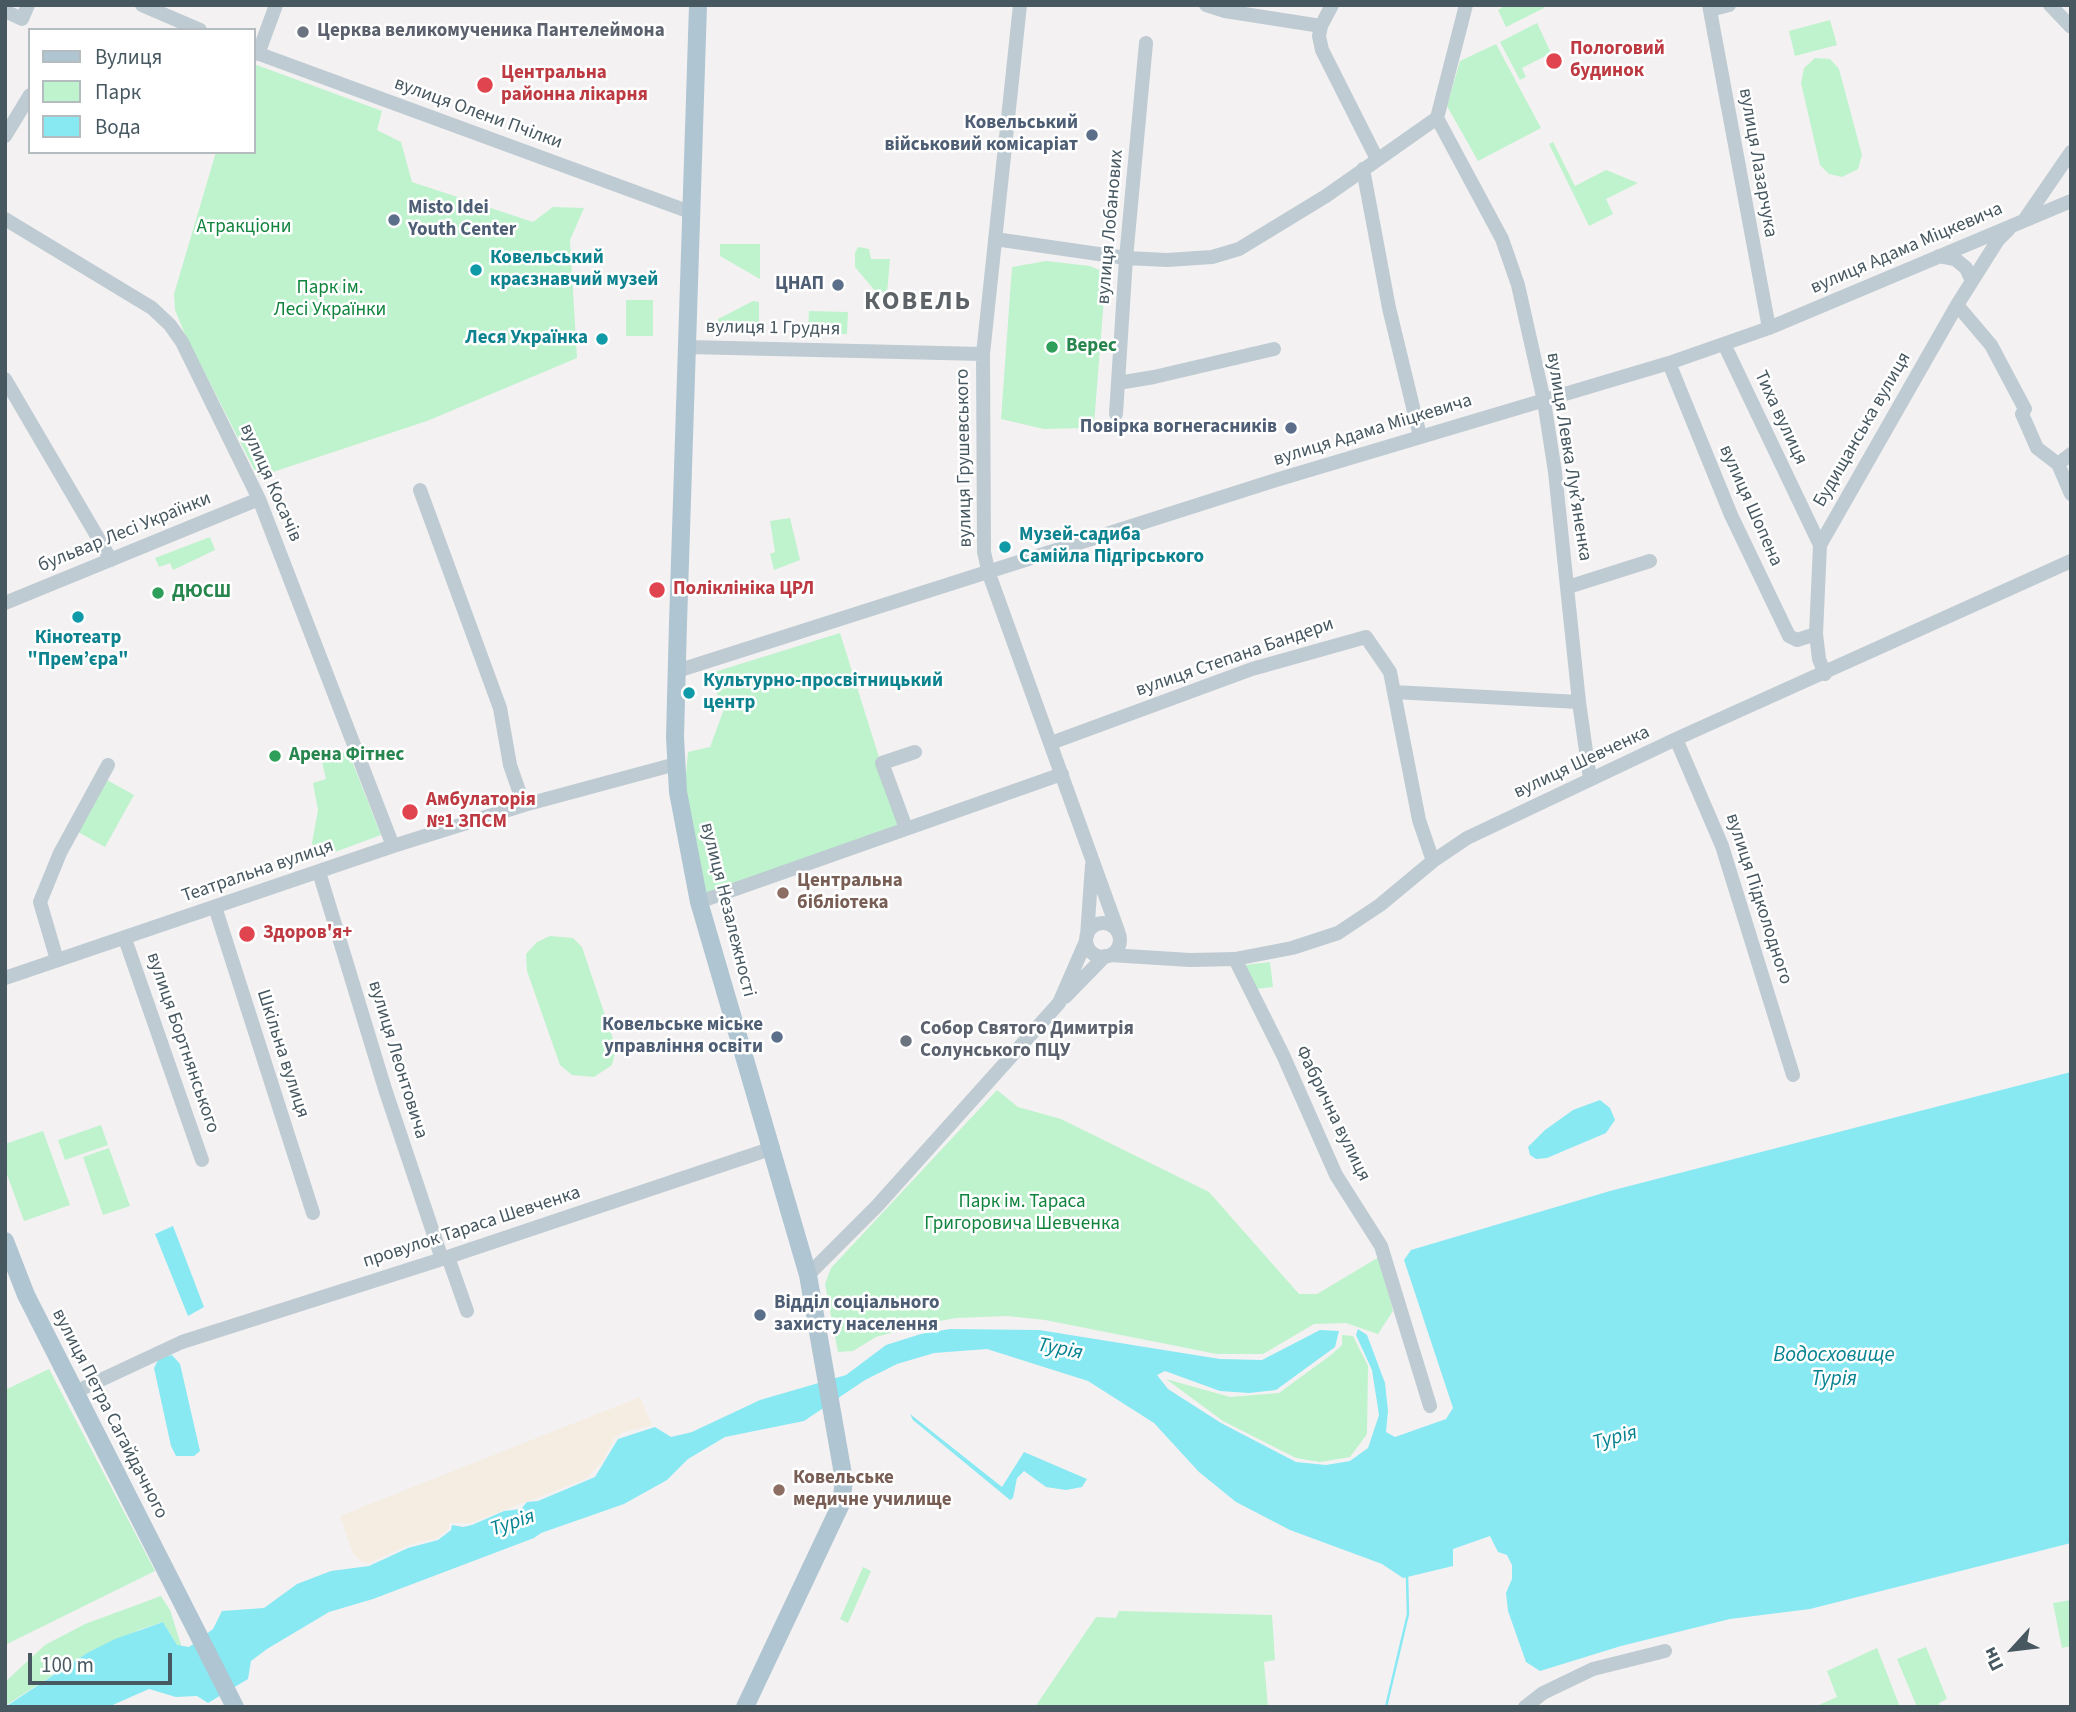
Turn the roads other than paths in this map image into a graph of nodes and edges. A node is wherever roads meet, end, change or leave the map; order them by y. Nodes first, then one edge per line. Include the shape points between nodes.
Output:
1 (28, 5) edge
2 (142, 5) edge
3 (276, 5) edge
4 (698, 5) edge
5 (1020, 5) edge
6 (1206, 5) edge
7 (1332, 5) edge
8 (1466, 5) edge
9 (1729, 5) edge
10 (2050, 5) edge
11 (1709, 7) edge
12 (5, 11) edge
13 (1321, 26) junction
14 (2071, 27) edge
15 (195, 28) edge
16 (1146, 43) dead end
17 (256, 53) edge
18 (28, 98) edge
19 (1437, 118) junction
20 (5, 136) edge
21 (2071, 152) edge
22 (1377, 159) junction
23 (1363, 169) junction
24 (2071, 201) edge
25 (690, 212) junction
26 (5, 219) edge
27 (2018, 223) junction
28 (995, 239) junction
29 (1939, 256) junction
30 (1126, 258) junction
31 (1972, 281) junction
32 (1957, 305) junction
33 (1769, 328) junction
34 (1724, 344) junction
35 (688, 347) junction
36 (1274, 349) dead end
37 (983, 354) junction
38 (1669, 363) junction
39 (5, 379) edge
40 (1118, 383) junction
41 (1544, 401) junction
42 (1116, 414) dead end
43 (1420, 436) junction
44 (2071, 454) edge
45 (2058, 464) junction
46 (420, 490) dead end
47 (2071, 494) edge
48 (258, 499) junction
49 (1820, 545) junction
50 (111, 559) junction
51 (1650, 561) dead end
52 (2071, 561) edge
53 (989, 574) junction
54 (1568, 587) junction
55 (5, 603) edge
56 (1816, 634) junction
57 (677, 671) junction
58 (1825, 674) junction
59 (1394, 692) junction
60 (1579, 702) junction
61 (1676, 739) junction
62 (1051, 743) junction
63 (915, 752) dead end
64 (676, 764) junction
65 (108, 765) dead end
66 (1062, 774) junction
67 (1590, 779) junction
68 (524, 805) junction
69 (906, 828) junction
70 (393, 846) junction
71 (1092, 860) junction
72 (1433, 861) junction
73 (319, 872) junction
74 (699, 902) junction
75 (215, 907) junction
76 (1119, 934) junction
77 (1087, 938) junction
78 (125, 939) junction
79 (1141, 955) junction
80 (1107, 956) junction
81 (1235, 959) junction
82 (57, 960) junction
83 (5, 978) edge
84 (1059, 1003) junction
85 (1793, 1074) dead end
86 (773, 1148) junction
87 (202, 1160) dead end
88 (313, 1213) dead end
89 (5, 1241) edge
90 (445, 1258) junction
91 (808, 1275) junction
92 (467, 1311) dead end
93 (75, 1392) junction
94 (1430, 1406) dead end
95 (1665, 1651) dead end
96 (234, 1704) edge
97 (745, 1707) edge
98 (1525, 1707) edge

1 - 12 street via 22,19
2 - 15 street
3 - 17 street
4 - 25 main road, вулиця Незалежності
5 - 28 street, вулиця Грушевського
6 - 13 street
7 - 13 street
8 - 19 street
9 - 11 street
10 - 14 street
11 - 33 street, вулиця Лазарчука
13 - 22 street via 1322,50
16 - 30 street, вулиця Лобанових
17 - 25 street, вулиця Олени Пчілки via 411,117
18 - 20 street
19 - 22 street
19 - 41 street, вулиця Левка Лукʼяненка via 1502,239 1518,285
21 - 27 street, Будищанська вулиця
22 - 23 street
23 - 30 street via 1239,249 1186,260
23 - 43 street via 1389,308
24 - 27 street, вулиця Адама Міцкевича
25 - 35 main road, вулиця Незалежності
26 - 48 street, вулиця Косачів via 152,308 170,325
27 - 29 street, вулиця Адама Міцкевича
27 - 31 street, Будищанська вулиця via 1998,240
28 - 30 street
28 - 37 street, вулиця Грушевського
29 - 31 street via 1955,259
29 - 33 street, вулиця Адама Міцкевича
30 - 40 street, вулиця Лобанових
31 - 32 street, Будищанська вулиця
32 - 45 street via 1991,345 2025,409 2022,414 2037,448
32 - 49 street, Будищанська вулиця
33 - 34 street, вулиця Адама Міцкевича
34 - 38 street, вулиця Адама Міцкевича
34 - 49 street, Тиха вулиця
35 - 37 street, вулиця 1 Грудня
35 - 57 main road, вулиця Незалежності
36 - 40 street
37 - 53 street, вулиця Грушевського via 984,540
38 - 41 street, вулиця Адама Міцкевича
38 - 56 street, вулиця Шопена via 1731,515 1789,636 1797,640
39 - 50 street
40 - 42 street, вулиця Лобанових
41 - 43 street, вулиця Адама Міцкевича
41 - 54 street, вулиця Левка Лукʼяненка
43 - 53 street, вулиця Адама Міцкевича via 1121,528
44 - 45 street
45 - 47 street
46 - 68 street via 500,708 510,765
48 - 50 street, бульвар Лесі Українки
48 - 70 street, вулиця Косачів
49 - 56 street, Будищанська вулиця
50 - 55 street, бульвар Лесі Українки
51 - 54 street
52 - 58 street, вулиця Шевченка
53 - 57 street, вулиця Адама Міцкевича
53 - 62 street, вулиця Грушевського
54 - 60 street, вулиця Левка Лукʼяненка
56 - 58 street, Будищанська вулиця
57 - 64 main road, вулиця Незалежності
58 - 61 street, вулиця Шевченка
59 - 60 street
59 - 62 street, вулиця Степана Бандери via 1390,672 1366,637 1252,669
59 - 72 street, вулиця Степана Бандери via 1419,820
60 - 67 street, вулиця Левка Лукʼяненка
61 - 67 street, вулиця Шевченка
61 - 85 street, вулиця Підколодного via 1722,846
62 - 66 street, вулиця Грушевського
63 - 69 street via 882,762
64 - 68 street, Театральна вулиця
64 - 74 main road, вулиця Незалежності via 682,824
65 - 82 street via 60,853 40,902
66 - 69 street
66 - 71 street, вулиця Грушевського
67 - 72 street, вулиця Шевченка via 1467,838
68 - 70 street, Театральна вулиця
69 - 74 street
70 - 73 street, Театральна вулиця
71 - 76 street
71 - 77 street, вулиця Грушевського
72 - 81 street, вулиця Шевченка via 1338,933
73 - 75 street, Театральна вулиця
73 - 90 street, вулиця Леонтовича via 385,1089
74 - 86 main road, вулиця Незалежності
75 - 78 street, Театральна вулиця
75 - 88 street, Шкільна вулиця
76 - 77 street via 1109,924 1098,924
76 - 79 street
76 - 80 street via 1118,948
77 - 80 street via 1090,951
77 - 84 street, вулиця Грушевського
78 - 82 street, Театральна вулиця
78 - 87 street, вулиця Бортнянського
79 - 80 street, вулиця Шевченка
79 - 81 street, вулиця Шевченка
80 - 84 street
81 - 94 street, Фабрична вулиця via 1336,1175 1381,1246
82 - 83 street, Театральна вулиця
84 - 91 street via 877,1206
86 - 90 street, провулок Тараса Шевченка
86 - 91 main road, вулиця Незалежності
89 - 93 main road, вулиця Петра Сагайдачного via 26,1295
90 - 92 street, вулиця Леонтовича
90 - 93 street, провулок Тараса Шевченка via 182,1342
91 - 97 main road, вулиця Незалежності via 842,1463 841,1504
93 - 96 main road, вулиця Петра Сагайдачного
95 - 98 street via 1593,1669

